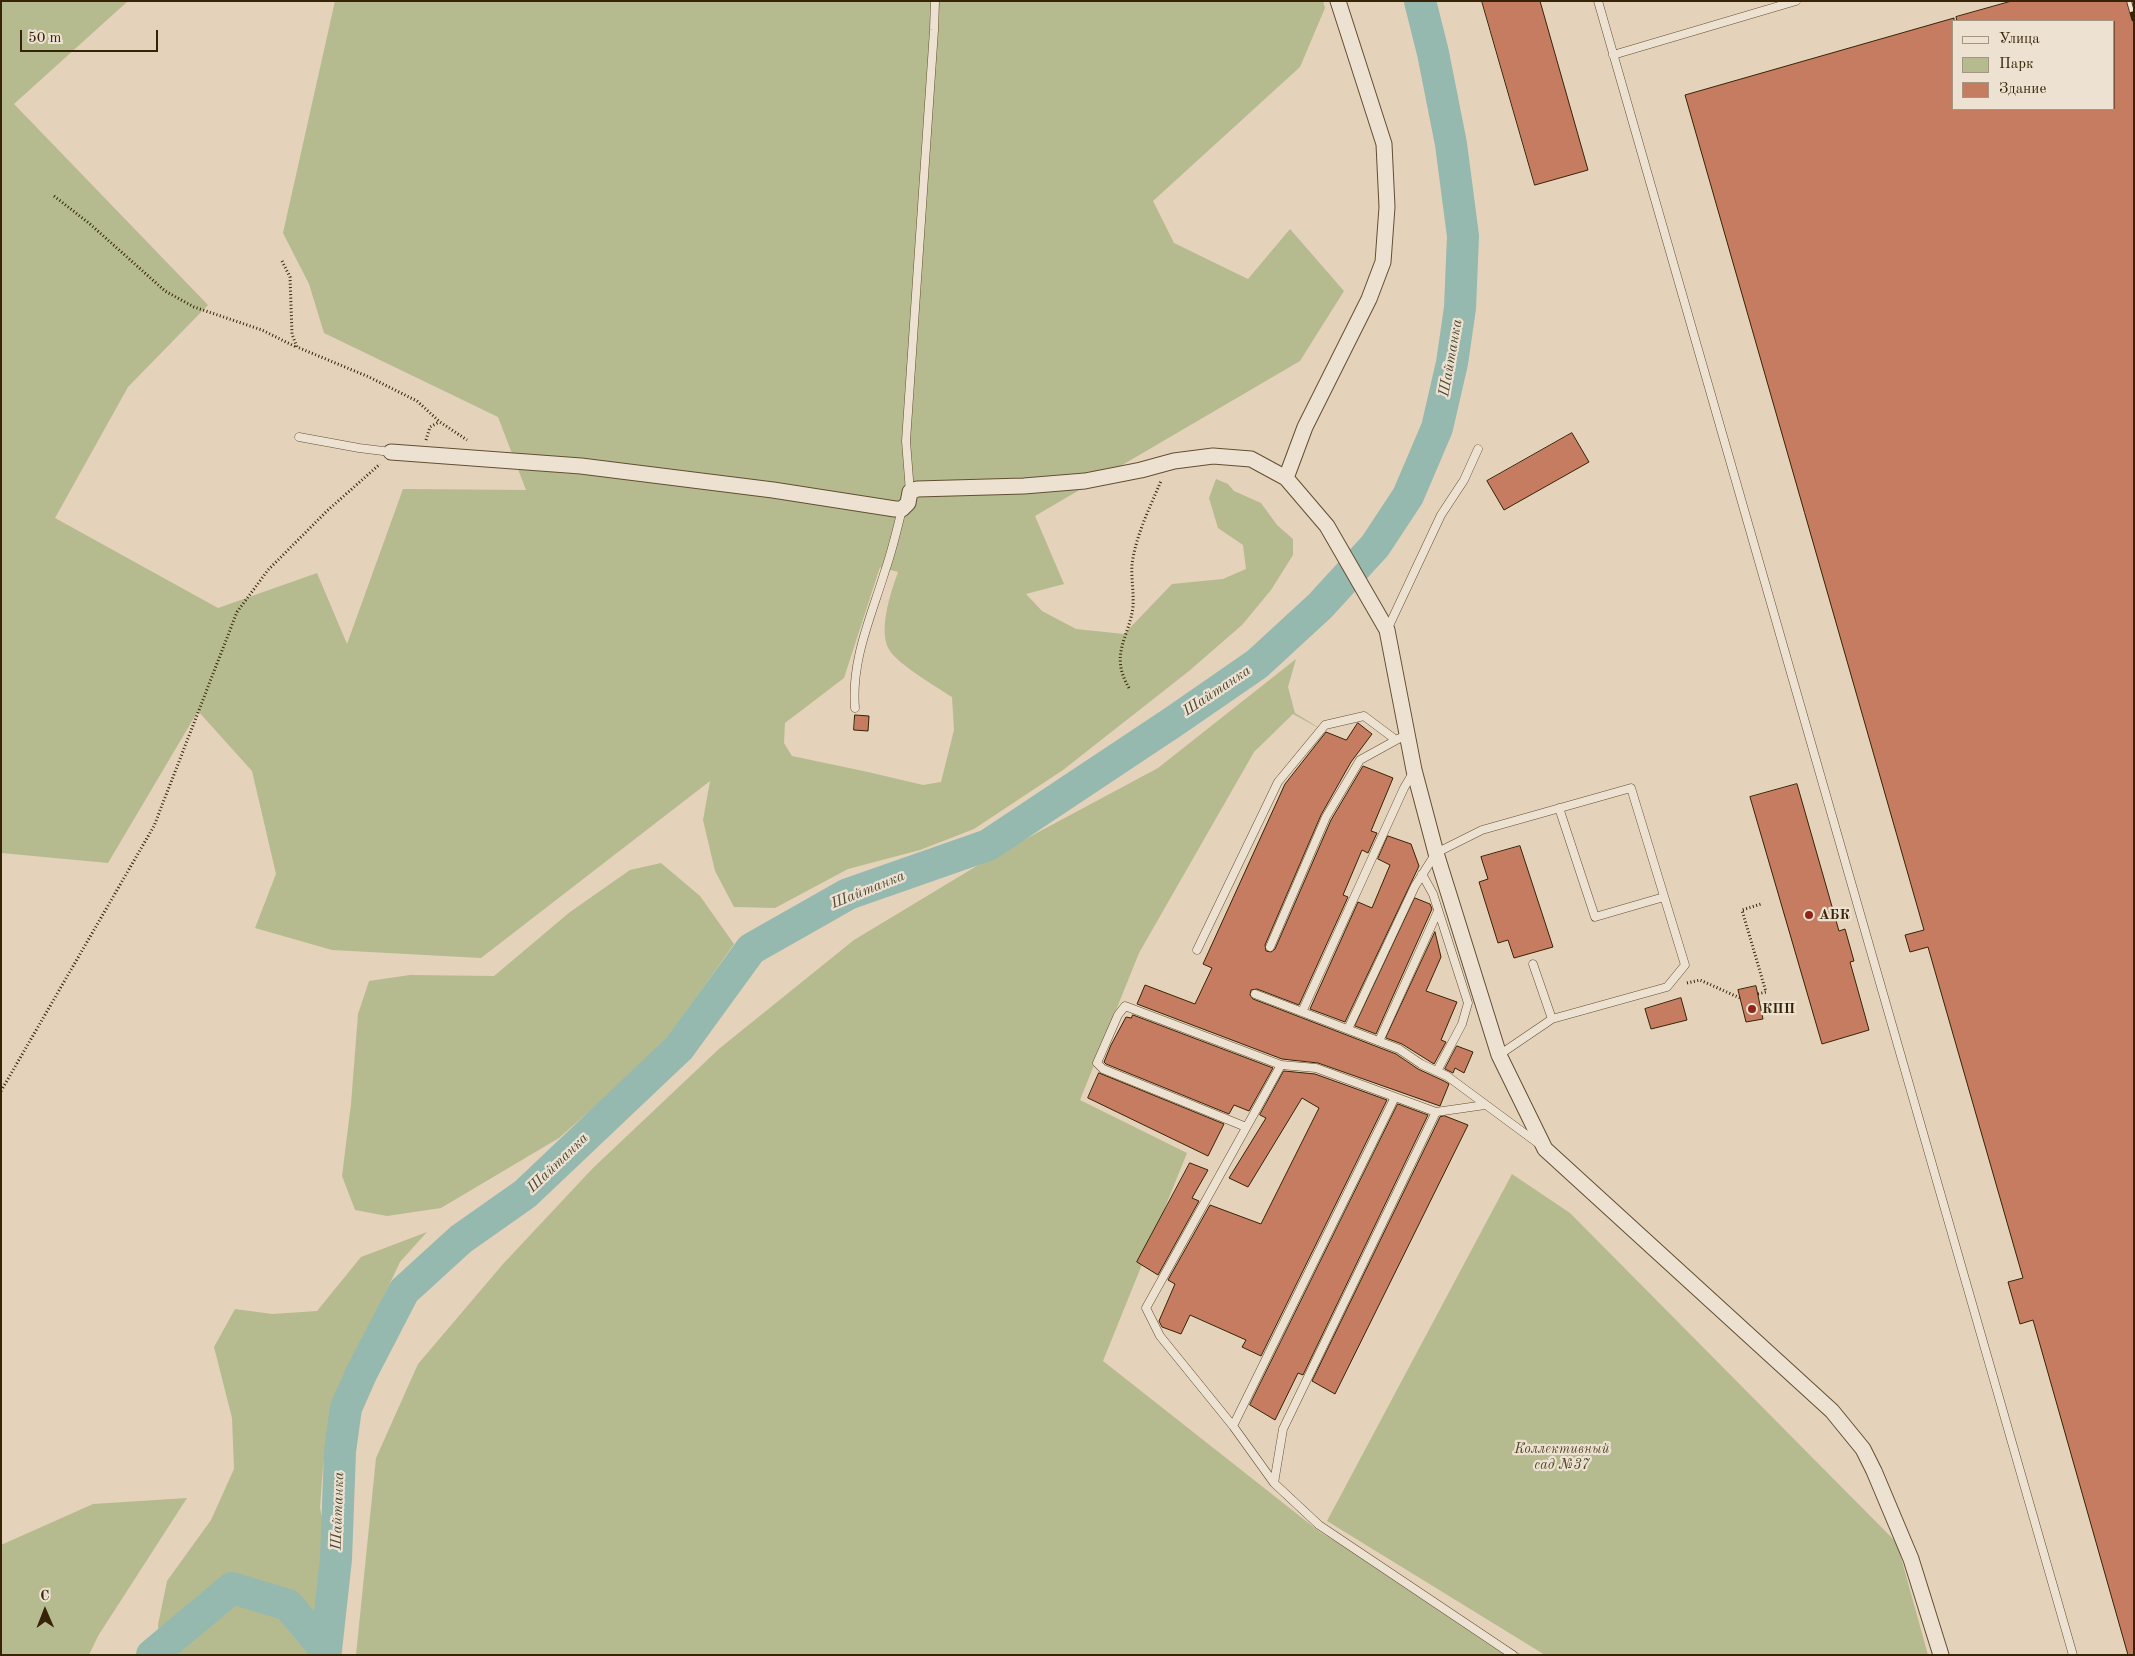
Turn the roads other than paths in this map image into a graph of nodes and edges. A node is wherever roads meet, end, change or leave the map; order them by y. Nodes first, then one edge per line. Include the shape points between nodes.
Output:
1 (934, 1) edge
2 (1338, 1) edge
3 (1598, 1) edge
4 (1796, 1) edge
5 (1613, 55) junction
6 (299, 436) dead end
7 (1478, 449) dead end
8 (391, 452) joint
9 (1286, 478) junction
10 (910, 492) junction
11 (902, 509) junction
12 (1387, 630) junction
13 (854, 708) dead end
14 (1402, 736) junction
15 (1414, 770) junction
16 (1559, 808) junction
17 (1436, 853) junction
18 (1422, 874) junction
19 (1664, 897) junction
20 (1438, 911) junction
21 (1270, 947) dead end
22 (1197, 950) dead end
23 (1533, 964) dead end
24 (1255, 994) dead end
25 (1302, 1012) junction
26 (1552, 1019) junction
27 (1348, 1029) junction
28 (1379, 1041) junction
29 (1498, 1055) junction
30 (1281, 1065) junction
31 (1437, 1071) junction
32 (1395, 1097) junction
33 (1485, 1104) junction
34 (1436, 1112) junction
35 (1246, 1128) junction
36 (1545, 1149) junction
37 (1233, 1426) junction
38 (1274, 1483) junction
39 (1513, 1655) edge
40 (1941, 1655) edge
41 (2073, 1655) edge

1 - 10 lane via 906,441
2 - 9 street via 1384,144 1387,207 1383,262 1369,299 1306,427
3 - 5 lane
4 - 5 lane
5 - 41 lane
6 - 8 lane
7 - 12 lane via 1464,480 1441,514
8 - 11 street via 646,474
9 - 10 street via 1251,459 1213,456 1085,480 1024,486 917,489
9 - 12 street via 1327,526
10 - 11 street via 908,503
11 - 13 lane via 860,646
12 - 14 street
14 - 15 street
14 - 21 lane via 1360,760 1326,816
14 - 22 lane via 1364,716 1325,725 1278,782
15 - 17 street
15 - 25 lane
16 - 17 lane via 1482,830
16 - 19 lane via 1595,917
16 - 19 lane via 1631,788
17 - 18 lane
17 - 29 street
18 - 20 lane
18 - 27 lane
19 - 26 lane via 1685,965 1666,987
20 - 28 lane
20 - 31 lane via 1468,1003 1462,1024
23 - 26 lane
24 - 25 lane
25 - 27 lane
26 - 29 lane
27 - 28 lane
28 - 31 lane
29 - 36 street
30 - 32 lane via 1316,1068
30 - 35 lane
30 - 35 lane via 1125,1006 1118,1015 1097,1062 1103,1068
31 - 33 lane
32 - 34 lane
32 - 37 lane
33 - 34 lane
33 - 36 lane
34 - 38 lane via 1283,1429
35 - 37 lane via 1146,1308 1160,1336
36 - 40 street via 1832,1411 1863,1449 1899,1528
37 - 38 lane
38 - 39 lane via 1319,1525

